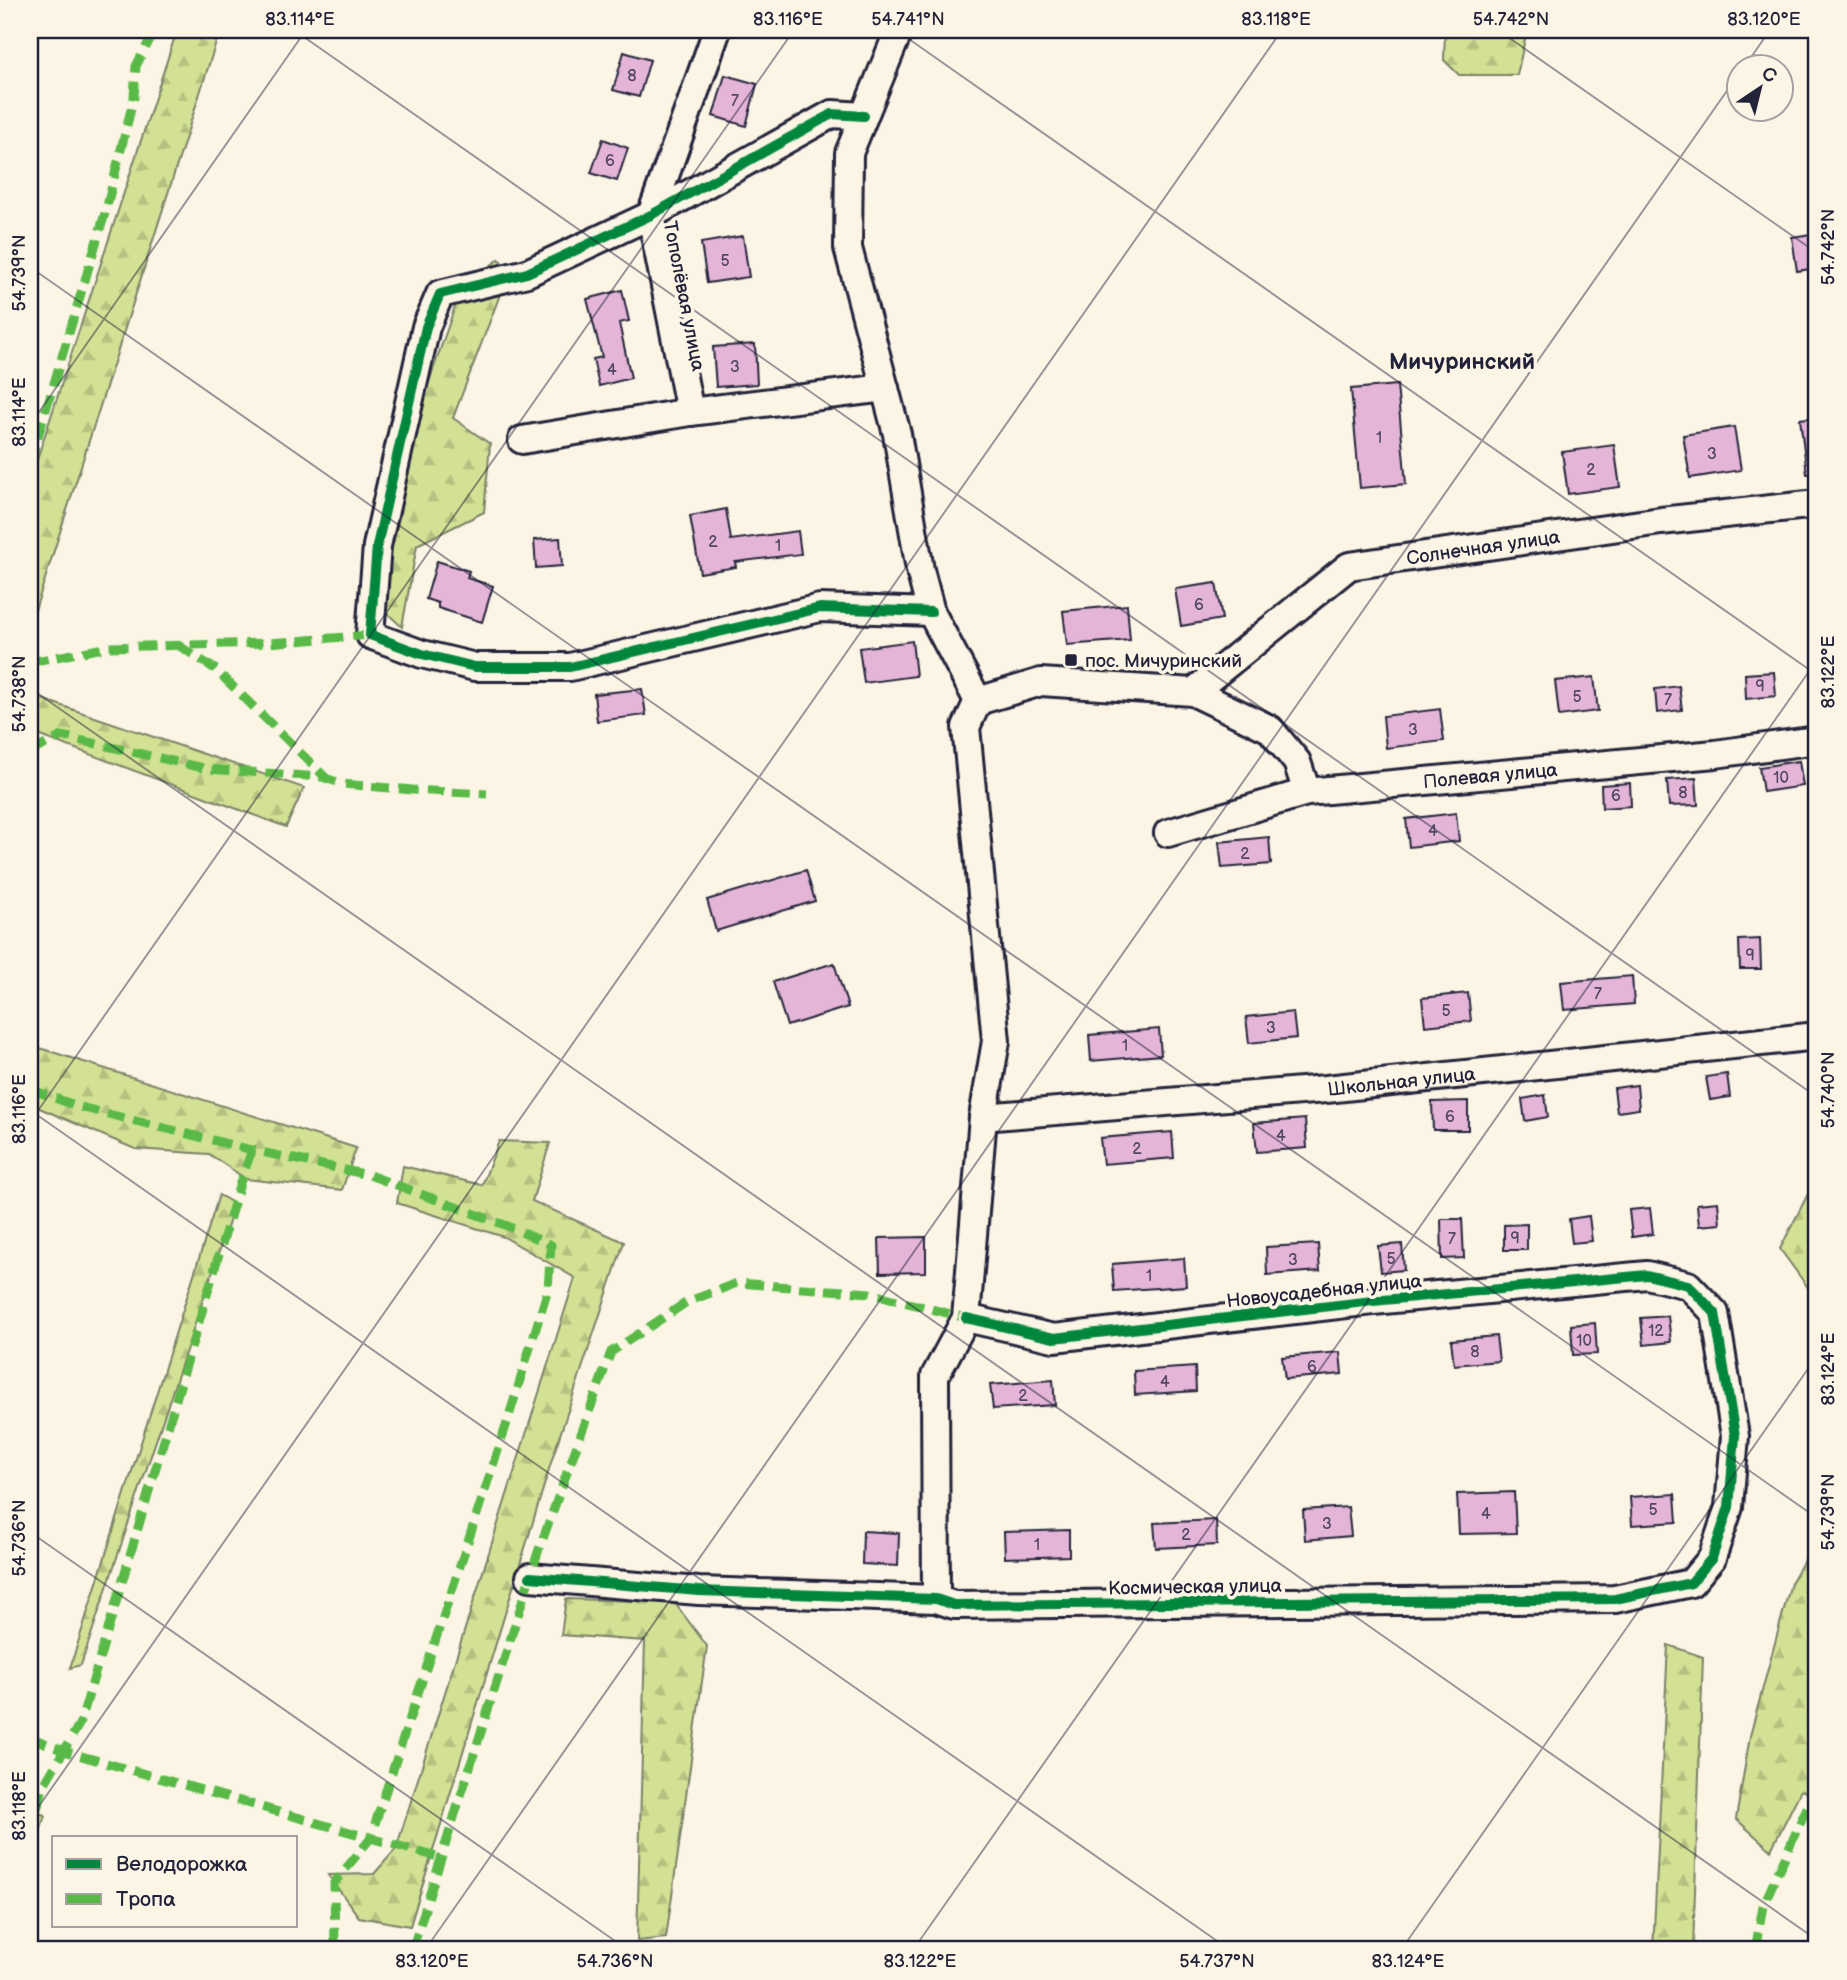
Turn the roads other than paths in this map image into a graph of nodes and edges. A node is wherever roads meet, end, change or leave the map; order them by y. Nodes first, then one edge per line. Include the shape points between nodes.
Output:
1 (717, 30) edge
2 (899, 30) edge
3 (864, 116) junction
4 (651, 215) junction
5 (885, 388) junction
6 (690, 412) junction
7 (522, 440) dead end
8 (1817, 505) edge
9 (931, 612) junction
10 (1194, 692) junction
11 (978, 701) junction
12 (1817, 740) edge
13 (1307, 792) junction
14 (1168, 833) dead end
15 (1817, 1036) edge
16 (983, 1117) junction
17 (966, 1318) junction
18 (530, 1577) dead end
19 (1690, 1583) joint
20 (936, 1599) junction

1 - 4 street, Тополёвая улица
2 - 3 street
3 - 4 street via 832,114
3 - 5 street via 849,153 848,247
4 - 6 street, Тополёвая улица
4 - 9 street via 527,273 440,294 426,327 377,546 370,635 475,667 570,667 820,608
5 - 6 street
5 - 9 street
6 - 7 street
8 - 10 street, Солнечная улица via 1661,521 1349,566
9 - 11 street
10 - 11 street via 1041,682
10 - 13 street via 1270,729 1297,762
11 - 16 street via 966,727 996,1041
12 - 13 street, Полевая улица
13 - 14 street, Полевая улица
15 - 16 street, Школьная улица via 1326,1089
16 - 17 street
17 - 19 street, Новоусадебная улица via 1054,1338 1647,1275 1688,1285 1715,1313 1735,1436 1729,1507 1712,1558
17 - 20 street via 935,1376
18 - 20 street, Космическая улица via 699,1591
19 - 20 street, Космическая улица via 1615,1599 954,1605

